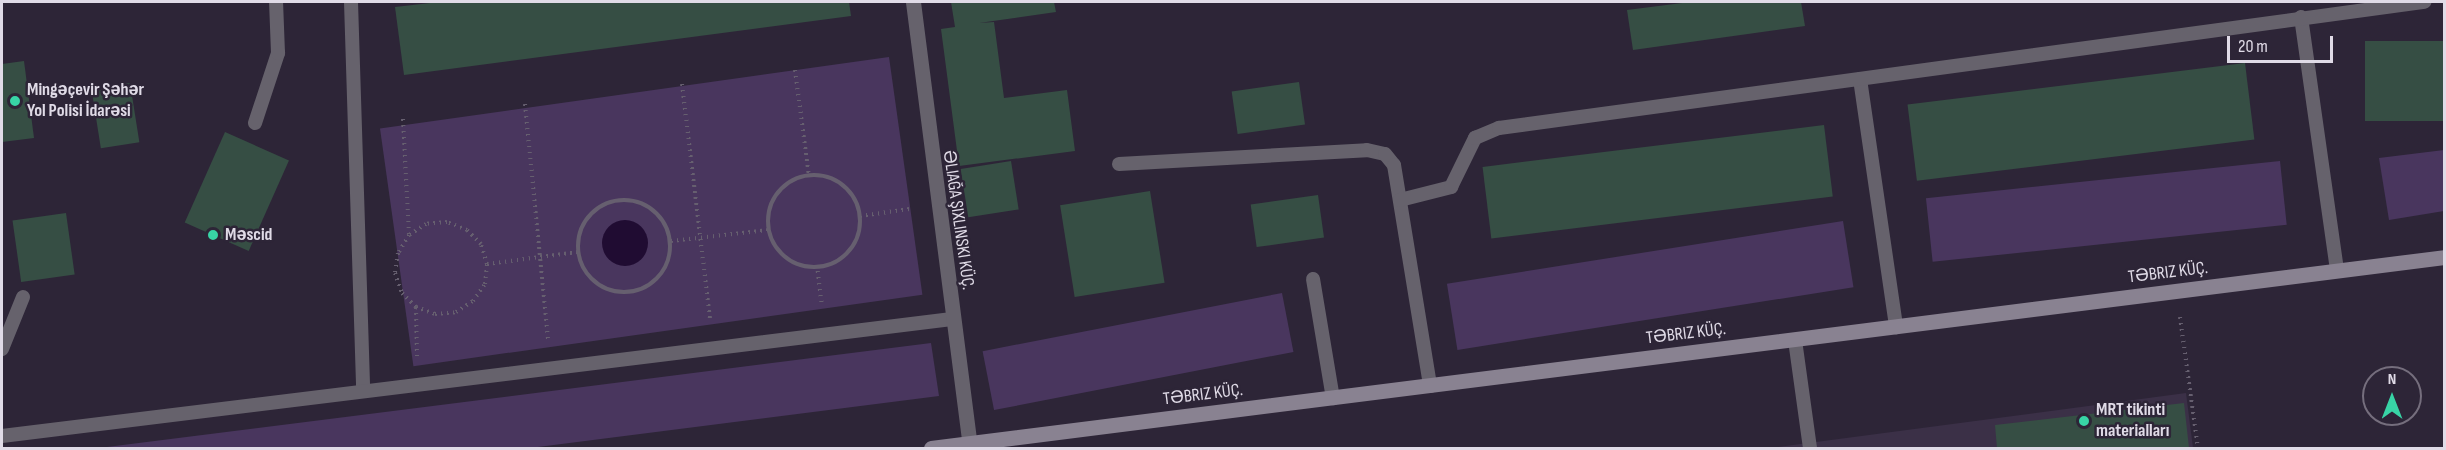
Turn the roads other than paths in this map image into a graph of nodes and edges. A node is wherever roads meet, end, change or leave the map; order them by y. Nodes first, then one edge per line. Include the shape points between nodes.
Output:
1 (276, 2) edge
2 (351, 2) edge
3 (913, 2) edge
4 (2424, 2) edge
5 (2301, 17) junction
6 (1860, 79) junction
7 (255, 123) dead end
8 (1119, 164) dead end
9 (1400, 200) junction
10 (2445, 257) edge
11 (2337, 270) junction
12 (1313, 279) dead end
13 (23, 297) dead end
14 (952, 318) junction
15 (1896, 327) junction
16 (1795, 340) junction
17 (2, 349) edge
18 (1430, 386) junction
19 (363, 389) junction
20 (1334, 398) junction
21 (2, 436) edge
22 (970, 444) junction
23 (931, 448) edge
24 (1810, 448) edge

1 - 7 lane via 278,53
2 - 19 lane
3 - 14 street
4 - 5 lane
5 - 6 lane
5 - 11 lane
6 - 9 lane via 1499,128 1475,138 1451,187
6 - 15 lane
8 - 9 lane via 1367,150 1385,154 1394,165
9 - 18 lane
10 - 11 main road, TƏBRIZ KÜÇ.
11 - 15 main road, TƏBRIZ KÜÇ.
12 - 20 lane
13 - 17 lane
14 - 19 lane
14 - 22 street
15 - 16 main road, TƏBRIZ KÜÇ.
16 - 18 main road, TƏBRIZ KÜÇ.
16 - 24 lane
18 - 20 main road, TƏBRIZ KÜÇ.
19 - 21 lane
20 - 22 main road, TƏBRIZ KÜÇ.
22 - 23 main road, TƏBRIZ KÜÇ.

